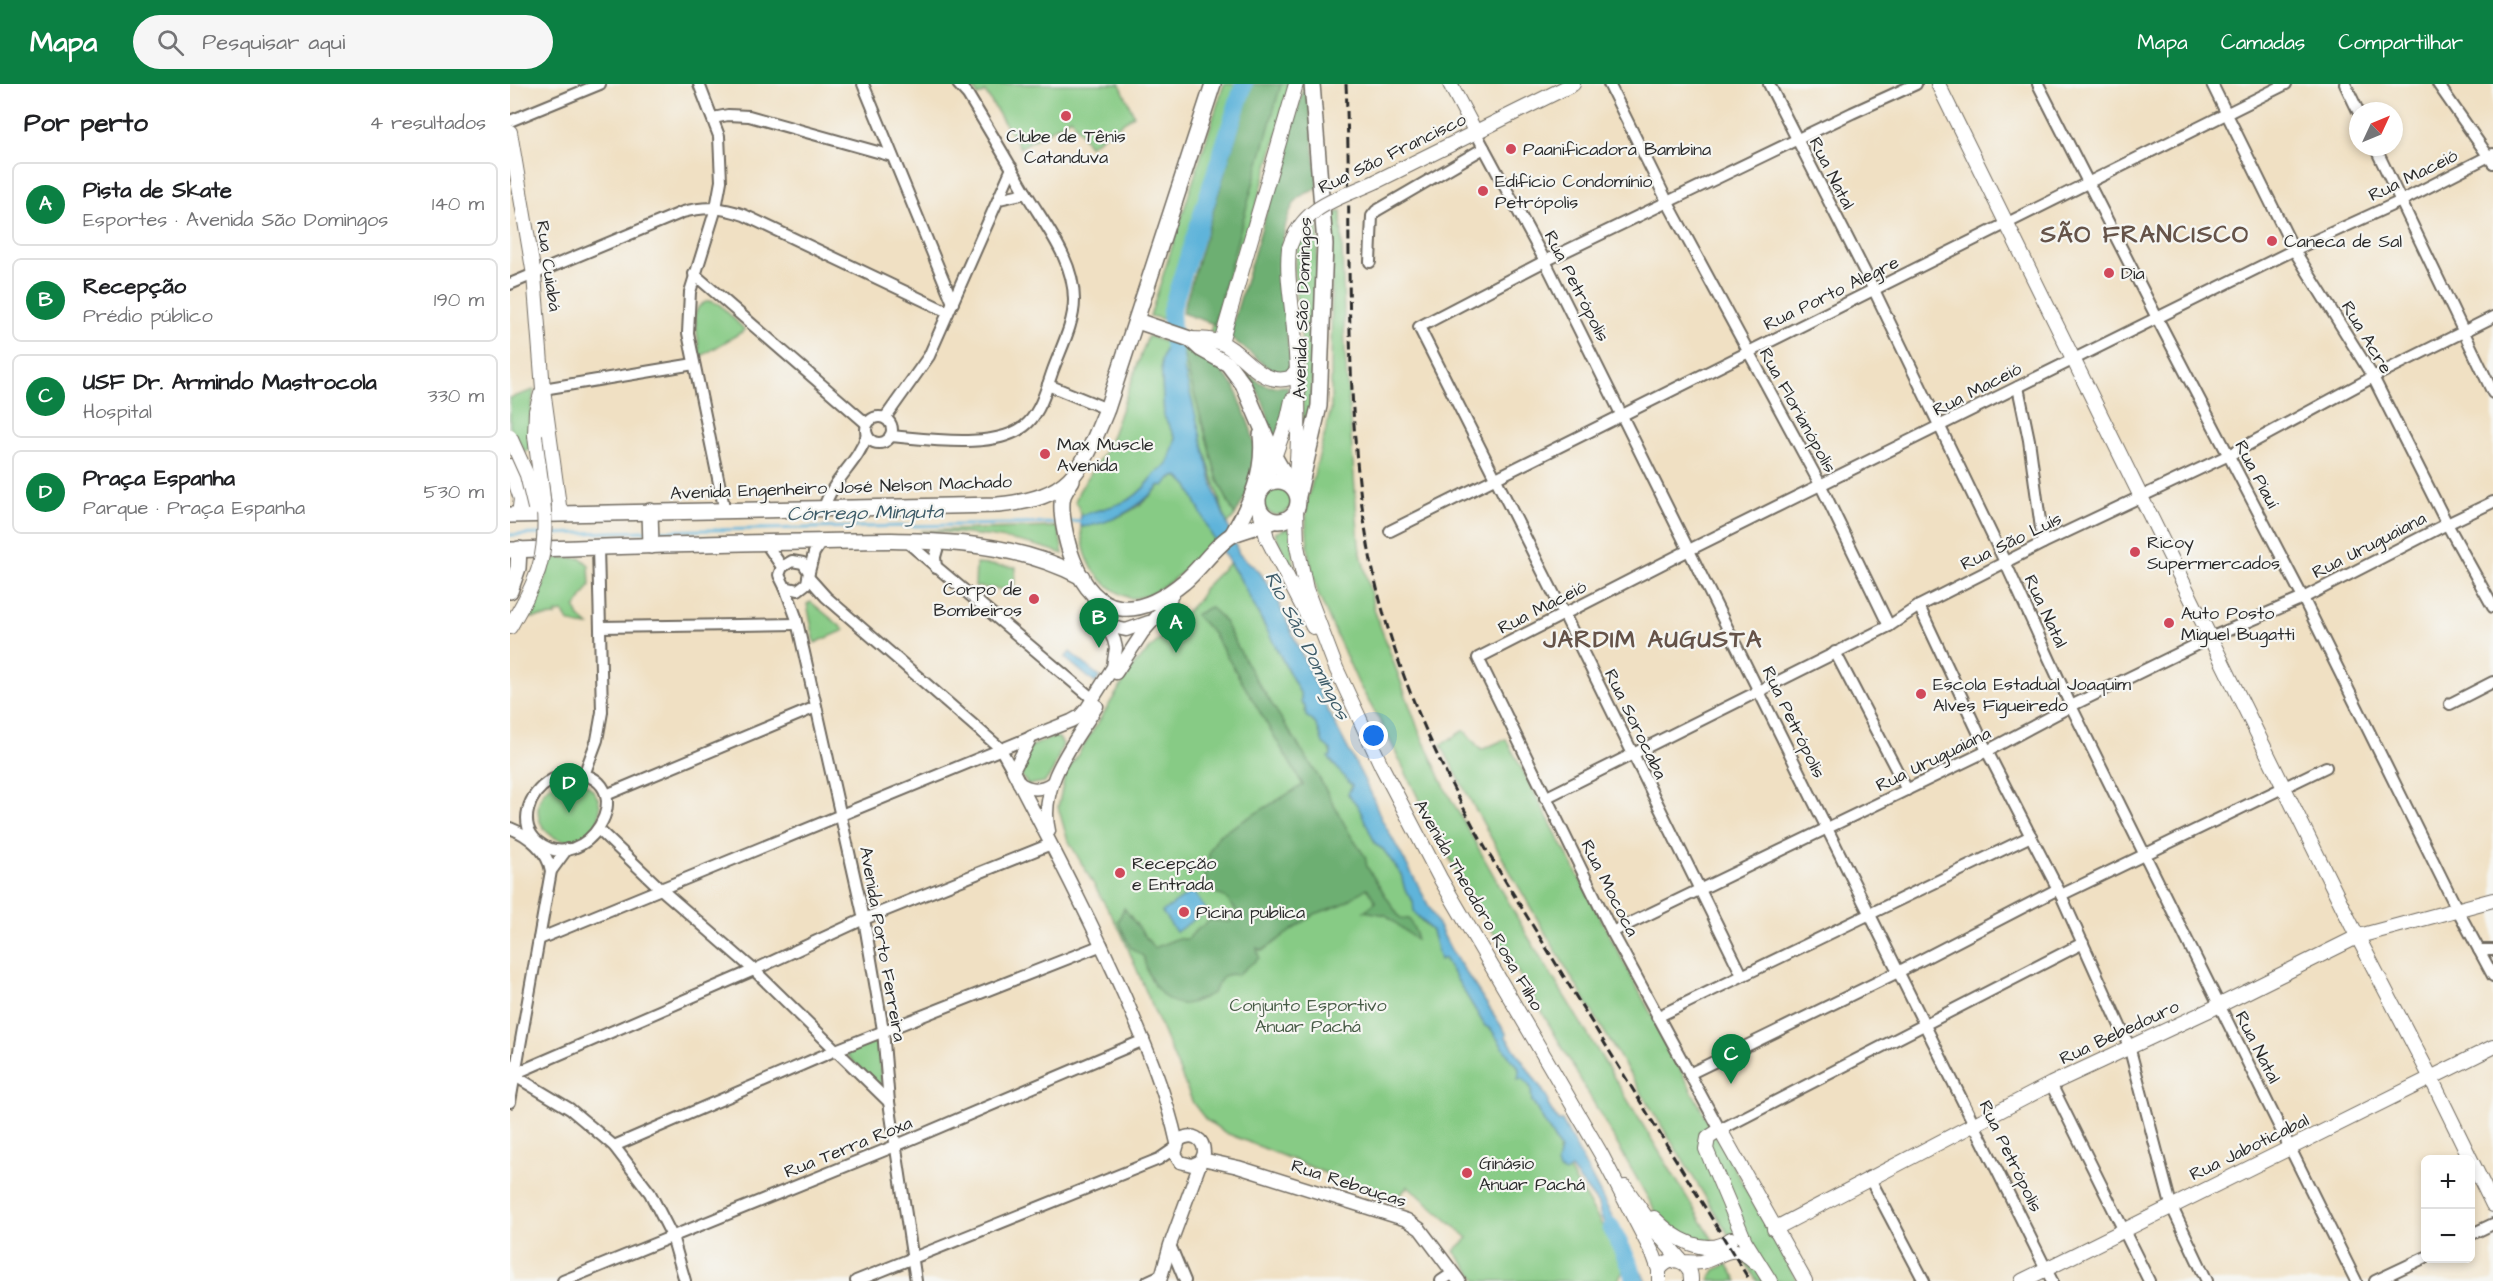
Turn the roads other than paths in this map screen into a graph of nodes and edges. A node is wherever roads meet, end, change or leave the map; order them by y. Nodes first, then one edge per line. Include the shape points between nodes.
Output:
1 (600, 84) edge
2 (699, 84) edge
3 (863, 84) edge
4 (958, 84) edge
5 (1213, 84) edge
6 (1296, 84) edge
7 (1312, 84) edge
8 (1450, 84) edge
9 (1574, 84) edge
10 (1609, 84) edge
11 (1768, 84) edge
12 (1916, 84) edge
13 (1938, 84) edge
14 (2038, 84) edge
15 (2212, 84) edge
16 (2286, 84) edge
17 (2345, 84) edge
18 (2438, 84) edge
19 (2354, 102) edge
20 (2226, 112) junction
21 (713, 118) junction
22 (510, 121) edge
23 (510, 132) edge
24 (1476, 132) junction
25 (1796, 139) junction
26 (1484, 148) junction
27 (892, 156) junction
28 (2379, 156) edge
29 (2491, 158) edge
30 (1012, 168) junction
31 (2088, 182) junction
32 (1026, 193) junction
33 (999, 199) junction
34 (2401, 201) junction
35 (1668, 203) junction
36 (716, 208) junction
37 (2006, 223) junction
38 (2294, 250) junction
39 (1545, 261) junction
40 (1370, 262) dead end
41 (694, 274) junction
42 (534, 275) junction
43 (510, 284) edge
44 (1874, 290) junction
45 (951, 307) junction
46 (2493, 316) edge
47 (2157, 318) junction
48 (1144, 323) junction
49 (2465, 332) junction
50 (1190, 339) junction
51 (1221, 342) junction
52 (1748, 352) junction
53 (2074, 360) junction
54 (694, 364) junction
55 (1296, 371) junction
56 (2373, 377) junction
57 (1048, 385) junction
58 (2018, 387) junction
59 (543, 389) junction
60 (2493, 393) edge
61 (1107, 409) junction
62 (1622, 416) junction
63 (885, 418) junction
64 (867, 423) junction
65 (1259, 423) junction
66 (1939, 427) junction
67 (890, 436) junction
68 (510, 437) edge
69 (868, 441) junction
70 (2229, 455) junction
71 (1275, 458) junction
72 (510, 466) edge
73 (1073, 478) junction
74 (1495, 479) junction
75 (1265, 483) junction
76 (1821, 486) junction
77 (1294, 495) junction
78 (2141, 497) junction
79 (2493, 502) edge
80 (824, 508) junction
81 (725, 512) junction
82 (560, 513) junction
83 (514, 515) edge
84 (1265, 519) junction
85 (2447, 524) junction
86 (651, 530) junction
87 (1390, 531) dead end
88 (1233, 535) junction
89 (765, 542) junction
90 (822, 542) junction
91 (907, 542) junction
92 (939, 543) junction
93 (2043, 543) junction
94 (598, 547) junction
95 (514, 550) edge
96 (1689, 550) junction
97 (2005, 562) junction
98 (782, 567) junction
99 (936, 568) junction
100 (1082, 577) junction
101 (805, 582) junction
102 (1180, 585) junction
103 (785, 587) junction
104 (510, 591) edge
105 (1092, 593) junction
106 (2303, 598) junction
107 (524, 602) junction
108 (1919, 606) junction
109 (2493, 607) edge
110 (1564, 614) junction
111 (1156, 616) junction
112 (796, 620) junction
113 (1108, 626) junction
114 (1889, 626) junction
115 (510, 627) edge
116 (600, 627) junction
117 (2210, 638) junction
118 (1835, 652) junction
119 (1478, 658) joint
120 (1336, 668) junction
121 (2493, 682) edge
122 (1758, 690) junction
123 (1093, 699) junction
124 (2450, 704) dead end
125 (2072, 706) junction
126 (816, 707) junction
127 (1054, 728) junction
128 (1031, 737) junction
129 (1000, 748) junction
130 (1987, 751) junction
131 (1068, 753) junction
132 (1632, 754) junction
133 (2326, 767) dead end
134 (584, 775) junction
135 (1016, 777) junction
136 (1052, 783) junction
137 (2285, 787) junction
138 (1907, 790) junction
139 (606, 795) junction
140 (1545, 798) junction
141 (841, 813) junction
142 (526, 818) junction
143 (510, 826) edge
144 (1826, 829) junction
145 (598, 830) junction
146 (2031, 836) junction
147 (1051, 844) junction
148 (567, 849) junction
149 (2145, 856) junction
150 (551, 871) junction
151 (662, 890) junction
152 (1700, 891) junction
153 (2059, 892) junction
154 (2493, 900) edge
155 (2457, 909) junction
156 (1870, 914) junction
157 (864, 919) junction
158 (1612, 932) junction
159 (2359, 936) junction
160 (539, 939) junction
161 (2083, 943) junction
162 (1102, 945) junction
163 (2479, 950) junction
164 (2493, 950) edge
165 (754, 970) junction
166 (1898, 972) junction
167 (1742, 975) junction
168 (2493, 976) edge
169 (2218, 1006) junction
170 (1657, 1017) junction
171 (1925, 1026) junction
172 (884, 1030) junction
173 (1144, 1041) junction
174 (2129, 1046) junction
175 (2493, 1047) edge
176 (836, 1050) junction
177 (512, 1074) edge
178 (1689, 1074) junction
179 (2431, 1078) junction
180 (2051, 1084) junction
181 (510, 1102) edge
182 (889, 1102) junction
183 (1974, 1123) junction
184 (1720, 1130) junction
185 (614, 1146) junction
186 (895, 1146) junction
187 (2290, 1146) junction
188 (1188, 1152) junction
189 (1600, 1154) junction
190 (1869, 1177) junction
191 (1633, 1196) junction
192 (2172, 1205) junction
193 (2493, 1205) edge
194 (1730, 1209) junction
195 (2493, 1224) edge
196 (1774, 1228) junction
197 (2124, 1229) junction
198 (2475, 1233) edge
199 (672, 1236) junction
200 (1170, 1245) junction
201 (1728, 1245) junction
202 (913, 1258) junction
203 (2421, 1259) edge
204 (1704, 1261) junction
205 (1682, 1262) junction
206 (1760, 1267) junction
207 (1659, 1275) edge
208 (2049, 1275) edge
209 (1456, 1277) edge
210 (1161, 1278) edge
211 (563, 1281) edge
212 (685, 1281) edge
213 (856, 1281) edge
214 (916, 1281) edge
215 (1148, 1281) edge
216 (1185, 1281) edge
217 (1441, 1281) edge
218 (1691, 1281) edge
219 (1770, 1281) edge
220 (1804, 1281) edge
221 (1924, 1281) edge
222 (2022, 1281) edge
223 (2149, 1281) edge
224 (2207, 1281) edge
225 (2356, 1281) edge
226 (2374, 1281) edge

1 - 22 street
2 - 21 street
3 - 27 street
4 - 30 street
5 - 48 main road, Avenida Engenheiro José Nelson Machado
6 - 51 main road
7 - 77 main road, Avenida São Domingos via 1325,244 1319,406
8 - 24 main road, Rua Petrópolis
9 - 24 main road, Rua São Francisco
10 - 35 street, Rua Florianópolis
11 - 25 street, Rua Natal
12 - 25 street
13 - 37 main road
14 - 31 street, Rua Piauí
15 - 20 street, Rua Acre
16 - 20 street, Rua Porto Alegre
17 - 19 street
18 - 29 street
20 - 31 street, Rua Porto Alegre
20 - 38 street, Rua Acre
21 - 27 street via 749,116
21 - 36 street via 722,162
23 - 42 main road, Rua Cuiabá
24 - 26 street, Rua Petrópolis
24 - 55 main road, Rua São Francisco, bridge via 1310,213 1299,226 1289,248 1288,284
25 - 35 street
25 - 44 street, Rua Natal
26 - 39 street, Rua Petrópolis
26 - 40 street via 1376,211 1372,216
27 - 45 street
28 - 34 street
29 - 34 street, Rua Maceió
30 - 32 street
30 - 33 street
31 - 37 street, Rua Porto Alegre
31 - 47 street, Rua Piauí
32 - 33 street
32 - 57 street via 1064,256 1073,288 1071,320
33 - 45 street
34 - 38 street, Rua Maceió
34 - 49 street
35 - 39 street
35 - 52 street, Rua Florianópolis
36 - 41 street
36 - 42 street via 701,207 683,213
36 - 45 street via 744,215
37 - 44 street, Rua Porto Alegre
37 - 53 main road
38 - 47 street, Rua Maceió
38 - 56 street, Rua Acre
39 - 62 street, Rua Petrópolis
39 - 74 street, Rua Sorocaba via 1419,327
41 - 54 street via 688,311
41 - 64 street
42 - 43 street
42 - 59 main road, Rua Cuiabá
44 - 52 street, Rua Porto Alegre
44 - 66 street, Rua Natal
45 - 63 street via 929,356
46 - 49 street, Rua São Luís
47 - 53 street, Rua Maceió
47 - 70 street, Rua Piauí
48 - 50 main road
48 - 61 main road, Avenida Engenheiro José Nelson Machado
49 - 56 street, Rua São Luís
49 - 60 street
50 - 51 main road
50 - 65 main road via 1235,372
51 - 55 main road, Avenida São Domingos via 1260,373 1274,379 1290,378
52 - 62 street, Rua Porto Alegre
52 - 76 street, Rua Florianópolis
53 - 58 street, Rua Maceió
53 - 78 main road
54 - 59 street
54 - 81 street
55 - 71 main road, Rua São Francisco via 1288,418
55 - 77 main road, Rua São Francisco
56 - 70 street, Rua São Luís
56 - 85 street, Rua Acre
57 - 61 street
57 - 67 street via 1029,422 1004,437 949,441
58 - 66 street, Rua Maceió
58 - 93 street
59 - 82 main road, Rua Cuiabá
59 - 107 main road, bridge via 536,411 535,435 544,520 543,550
61 - 73 main road, Avenida Engenheiro José Nelson Machado via 1086,460
62 - 74 street, Rua Porto Alegre
62 - 96 street, Rua Petrópolis
63 - 64 street via 875,417
63 - 67 street via 891,426
64 - 69 street
65 - 71 main road
65 - 88 main road via 1263,452 1260,471
66 - 76 street, Rua Maceió
66 - 97 street, Rua Natal
67 - 69 street via 884,442
68 - 107 main road, bridge via 527,475 535,511 533,564
69 - 80 street via 834,484
70 - 78 street, Rua São Luís
70 - 106 street, Rua Piauí
71 - 75 main road, Rua São Francisco
71 - 77 main road
72 - 83 main road via 521,499
73 - 80 main road, Avenida Engenheiro José Nelson Machado via 1045,495 1014,503
73 - 100 main road via 1062,507 1073,562
74 - 87 street, Rua Porto Alegre
74 - 110 street, Rua Sorocaba
75 - 77 main road via 1278,480
75 - 84 main road via 1259,495
76 - 96 street, Rua Maceió
76 - 114 street, Rua Florianópolis
77 - 84 main road via 1287,519
77 - 120 main road, Avenida Theodoro Rosa Filho via 1300,568
78 - 93 street, Rua São Luís
78 - 117 main road
79 - 85 street, Rua Uruguaiana
80 - 81 main road, Avenida Engenheiro José Nelson Machado
81 - 86 main road, Avenida Engenheiro José Nelson Machado
82 - 83 main road, Avenida Engenheiro José Nelson Machado
82 - 86 main road, Avenida Engenheiro José Nelson Machado
84 - 88 main road
84 - 120 main road, Avenida Theodoro Rosa Filho via 1300,604
85 - 106 street, Rua Uruguaiana
85 - 109 street, Rua Acre
86 - 89 main road, Avenida Engenheiro José Nelson Machado
86 - 94 main road, Avenida Engenheiro José Nelson Machado
88 - 102 main road
89 - 90 main road, Avenida Engenheiro José Nelson Machado
89 - 98 street
90 - 91 main road, Avenida Engenheiro José Nelson Machado
90 - 101 street, Avenida Porto Ferreira via 814,553
91 - 92 main road, Avenida Engenheiro José Nelson Machado
91 - 99 street
92 - 99 street
92 - 100 main road, Avenida Engenheiro José Nelson Machado via 979,545 1032,556
93 - 97 street, Rua São Luís
94 - 95 main road, Avenida Engenheiro José Nelson Machado
94 - 116 street
95 - 104 main road via 518,568
96 - 110 street, Rua Maceió
96 - 122 street, Rua Petrópolis
97 - 108 street, Rua São Luís
97 - 125 street, Rua Natal
98 - 101 street via 798,561 807,567
98 - 103 street via 779,575
99 - 123 street
100 - 105 main road
101 - 103 street
101 - 112 street, Avenida Porto Ferreira
101 - 129 street
102 - 105 main road via 1145,606 1127,610 1108,605
102 - 111 street
103 - 112 street, Avenida Porto Ferreira
105 - 113 street
106 - 117 street, Rua Uruguaiana
106 - 155 street, Rua Piauí
107 - 115 main road
108 - 114 street, Rua São Luís
108 - 130 street
110 - 119 street, Rua Maceió
110 - 132 street, Rua Sorocaba
111 - 113 street via 1134,629
111 - 131 street via 1129,652
112 - 116 street
112 - 126 street, Avenida Porto Ferreira
113 - 123 street via 1116,658
114 - 118 street, Rua São Luís
116 - 134 street via 601,724
117 - 125 street, Rua Uruguaiana
117 - 137 main road
118 - 122 street, Rua São Luís
118 - 138 street
119 - 140 street, Rua Mococa
120 - 189 main road, Avenida Theodoro Rosa Filho via 1440,878
121 - 124 street
122 - 132 street, Rua São Luís
122 - 144 street, Rua Petrópolis
123 - 127 street via 1080,716
125 - 130 street, Rua Uruguaiana
125 - 149 street, Rua Natal
126 - 139 street
126 - 141 street, Avenida Porto Ferreira
127 - 128 street
127 - 131 street via 1064,738
128 - 129 street
128 - 135 street
129 - 135 street
129 - 141 street
130 - 138 street, Rua Uruguaiana
130 - 146 street
131 - 136 street
132 - 140 street, Rua São Luís
132 - 152 street, Rua Sorocaba
133 - 137 street
134 - 139 street via 597,782
134 - 142 street via 558,777 544,785
135 - 136 street via 1025,787 1039,789
135 - 147 street
136 - 147 street via 1046,809
137 - 149 street
137 - 159 main road
138 - 144 street, Rua Uruguaiana
139 - 145 street via 605,814
140 - 158 street, Rua Mococa
141 - 151 street
141 - 157 street, Avenida Porto Ferreira
142 - 143 street
142 - 148 street via 531,835 539,842 548,848
143 - 150 street via 545,853
144 - 152 street, Rua Uruguaiana
144 - 156 street, Rua Petrópolis
145 - 148 street
145 - 151 street
146 - 153 street
146 - 156 street
147 - 157 street
147 - 162 street
148 - 150 street
149 - 153 street
149 - 169 street, Rua Natal
150 - 160 street
151 - 160 street
151 - 165 street
152 - 158 street, Rua Uruguaiana
152 - 167 street, Rua Sorocaba
153 - 161 street
153 - 166 street
154 - 155 main road, Rua Bebedouro
155 - 159 main road, Rua Bebedouro
155 - 163 street, Rua Piauí
156 - 166 street, Rua Petrópolis
156 - 167 street
157 - 165 street
157 - 172 street, Avenida Porto Ferreira
158 - 170 street, Rua Mococa
159 - 169 main road, Rua Bebedouro
159 - 179 main road
160 - 177 street
161 - 171 street
161 - 174 street
162 - 172 street
162 - 173 street
163 - 164 street
163 - 168 street, Rua Piauí
165 - 176 street
165 - 177 street
166 - 171 street, Rua Petrópolis
166 - 178 street
167 - 170 street
169 - 174 main road, Rua Bebedouro
169 - 187 street, Rua Natal
170 - 178 street, Rua Mococa
171 - 183 street, Rua Petrópolis
171 - 184 street
172 - 176 street
172 - 182 street, Avenida Porto Ferreira
173 - 186 street, Rua Terra Roxa
173 - 188 street
174 - 180 main road, Rua Bebedouro
174 - 192 street
175 - 179 main road, Rua Jaboticabal
176 - 182 street
176 - 185 street
177 - 181 street
177 - 185 street via 570,1109
178 - 184 street, Rua Mococa
179 - 187 main road, Rua Jaboticabal
179 - 193 main road
180 - 183 main road, Rua Bebedouro
180 - 197 street
182 - 186 street, Avenida Porto Ferreira
183 - 190 main road, Rua Bebedouro
183 - 208 street, Rua Petrópolis
184 - 194 main road via 1708,1138 1706,1149
184 - 196 main road, Rua Mococa
185 - 199 street via 650,1193
186 - 199 street, Rua Terra Roxa
186 - 202 street, Avenida Porto Ferreira
187 - 192 main road, Rua Jaboticabal
187 - 225 street, Rua Natal
188 - 200 street via 1190,1188
188 - 202 street via 1159,1159
188 - 209 street, Rua Rebouças via 1407,1220 1420,1229
189 - 191 main road, Avenida Theodoro Rosa Filho
189 - 207 main road, Avenida Theodoro Rosa Filho via 1654,1256
190 - 196 main road, Rua Bebedouro
190 - 221 street
191 - 201 main road via 1658,1223 1697,1246
191 - 205 main road, Avenida Theodoro Rosa Filho
192 - 197 main road, Rua Jaboticabal
192 - 224 street
194 - 201 main road via 1733,1221
194 - 206 main road
195 - 198 street
196 - 220 main road, Rua Mococa
197 - 208 main road, Rua Jaboticabal
197 - 223 street
199 - 211 street, Rua Terra Roxa
199 - 212 street
200 - 210 street
200 - 216 street
201 - 204 main road
201 - 206 main road
202 - 213 street
202 - 214 street, Avenida Porto Ferreira
203 - 226 street
204 - 205 main road
204 - 218 main road
205 - 207 main road via 1668,1261
205 - 218 main road, Avenida Theodoro Rosa Filho via 1688,1267
206 - 219 main road
208 - 222 main road, Rua Jaboticabal
209 - 217 street
210 - 215 street

